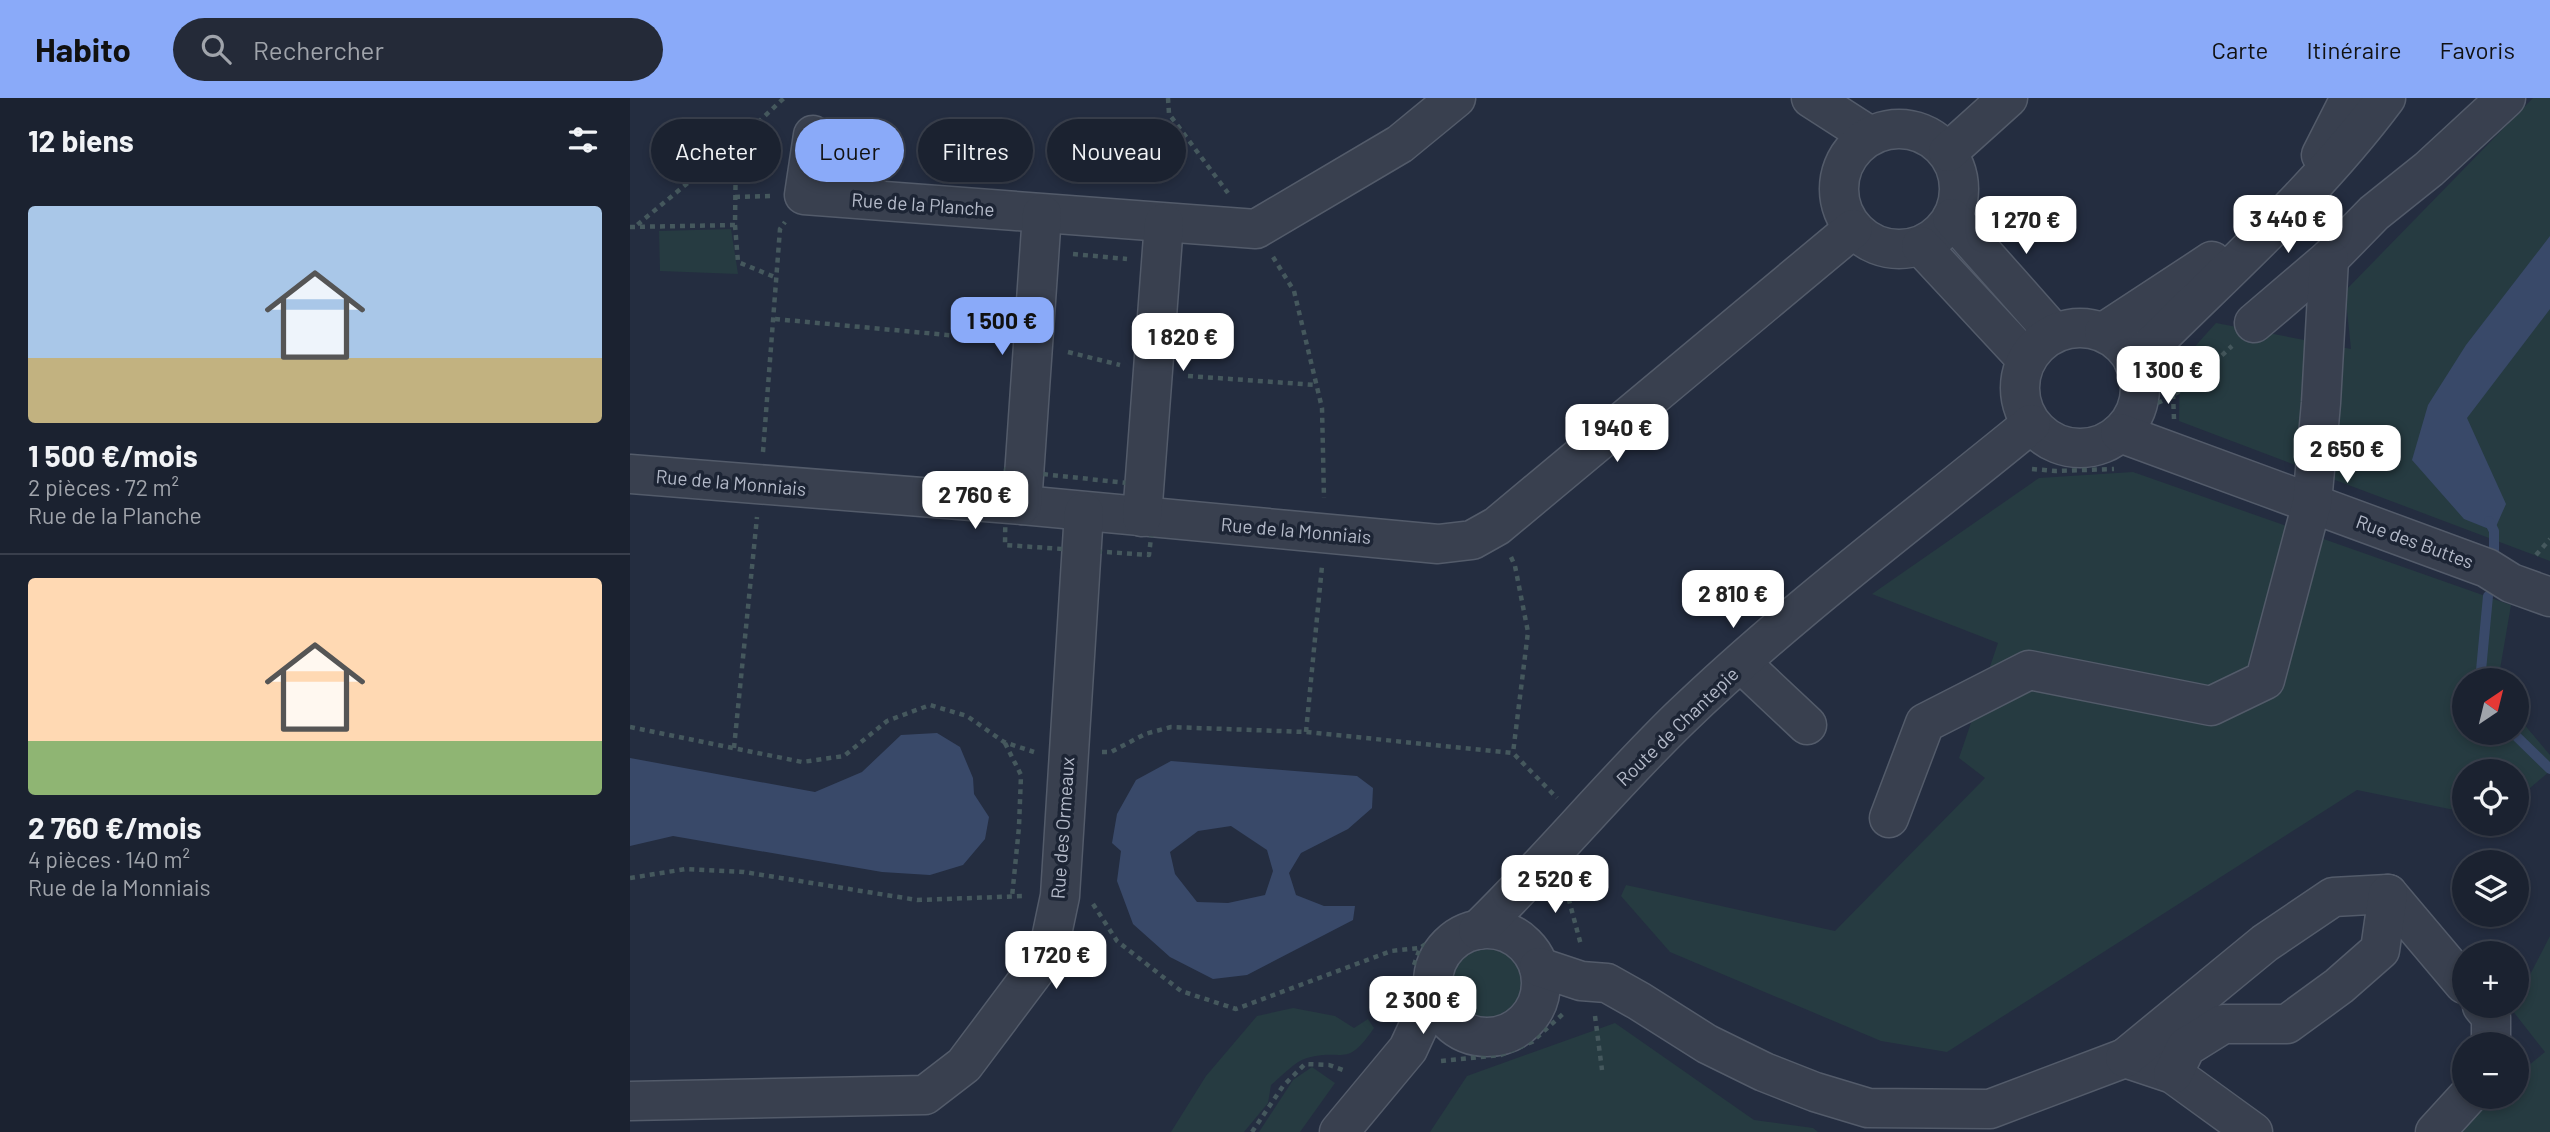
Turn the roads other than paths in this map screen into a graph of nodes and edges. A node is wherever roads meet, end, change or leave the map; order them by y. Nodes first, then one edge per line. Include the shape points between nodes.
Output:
1 (1455, 98) edge
2 (1811, 98) edge
3 (2008, 98) edge
4 (2350, 98) edge
5 (2386, 98) edge
6 (2506, 98) edge
7 (1870, 136) junction
8 (1948, 152) junction
9 (806, 182) edge
10 (1042, 214) junction
11 (1952, 218) junction
12 (1164, 223) junction
13 (1853, 229) junction
14 (1920, 246) junction
15 (2329, 259) junction
16 (2254, 323) road end
17 (2104, 332) junction
18 (2054, 333) junction
19 (2026, 359) junction
20 (2134, 363) junction
21 (2031, 424) junction
22 (2126, 437) junction
23 (630, 474) edge
24 (2312, 503) junction
25 (1022, 505) junction
26 (1084, 512) junction
27 (1142, 517) junction
28 (2550, 597) edge
29 (1741, 663) junction
30 (1807, 725) dead end
31 (1889, 818) dead end
32 (1529, 880) junction
33 (2388, 894) junction
34 (1478, 930) junction
35 (1536, 959) junction
36 (2452, 970) edge
37 (1586, 981) junction
38 (1434, 993) junction
39 (1536, 1007) junction
40 (1467, 1034) junction
41 (1423, 1055) junction
42 (2125, 1058) junction
43 (2173, 1074) junction
44 (630, 1101) edge
45 (2456, 1109) edge
46 (1871, 1120) edge
47 (1994, 1120) edge
48 (1339, 1132) edge
49 (2253, 1132) edge
50 (2435, 1132) edge

1 - 12 street, Rue de la Planche via 1400,144 1256,229
2 - 7 street
3 - 8 street
4 - 17 street via 2322,154 2207,266
5 - 20 street via 2357,137 2256,246
6 - 15 street
7 - 8 street via 1891,129 1912,130 1932,138
7 - 13 street via 1853,149 1838,188
8 - 11 street via 1961,187
9 - 10 street, Rue de la Planche via 804,195
10 - 12 street, Rue de la Planche
10 - 25 street
11 - 14 street via 1948,227
11 - 18 street
12 - 27 street
13 - 14 street via 1889,250
13 - 27 street, Rue de la Monniais via 1497,526 1472,540 1438,544
14 - 19 street
15 - 16 street
15 - 24 street
17 - 18 street via 2070,328
17 - 20 street
18 - 19 street
19 - 21 street via 2019,392
20 - 22 street via 2140,385
21 - 22 street via 2045,438 2064,446 2084,448
21 - 29 street, Route de Chantepie via 1820,592
22 - 24 street, Rue des Buttes
23 - 25 street, Rue de la Monniais
24 - 28 street, Rue des Buttes via 2487,568 2511,583
24 - 31 street via 2265,680 2211,706 2029,670 1925,723
25 - 26 street, Rue de la Monniais
26 - 27 street, Rue de la Monniais
26 - 44 street, Rue des Ormeaux via 1076,900 1048,953 964,1065 925,1095
29 - 30 street
29 - 32 street, Route de Chantepie via 1679,718
32 - 34 street, Route de Chantepie
32 - 35 street via 1524,920
33 - 36 street
33 - 42 street via 2333,897 2265,943
33 - 43 street via 2380,950 2339,986 2287,1024 2223,1024 2186,1047
34 - 35 street via 1508,933
34 - 38 street via 1448,945 1438,959
35 - 37 street
35 - 39 street via 1541,987
37 - 39 street
37 - 46 street via 1606,983 1707,1044
38 - 40 street via 1451,1024
38 - 41 street
39 - 40 street via 1527,1021 1499,1037
40 - 41 street
41 - 48 street
42 - 43 street
42 - 47 street
43 - 49 street
45 - 50 street
46 - 47 street

